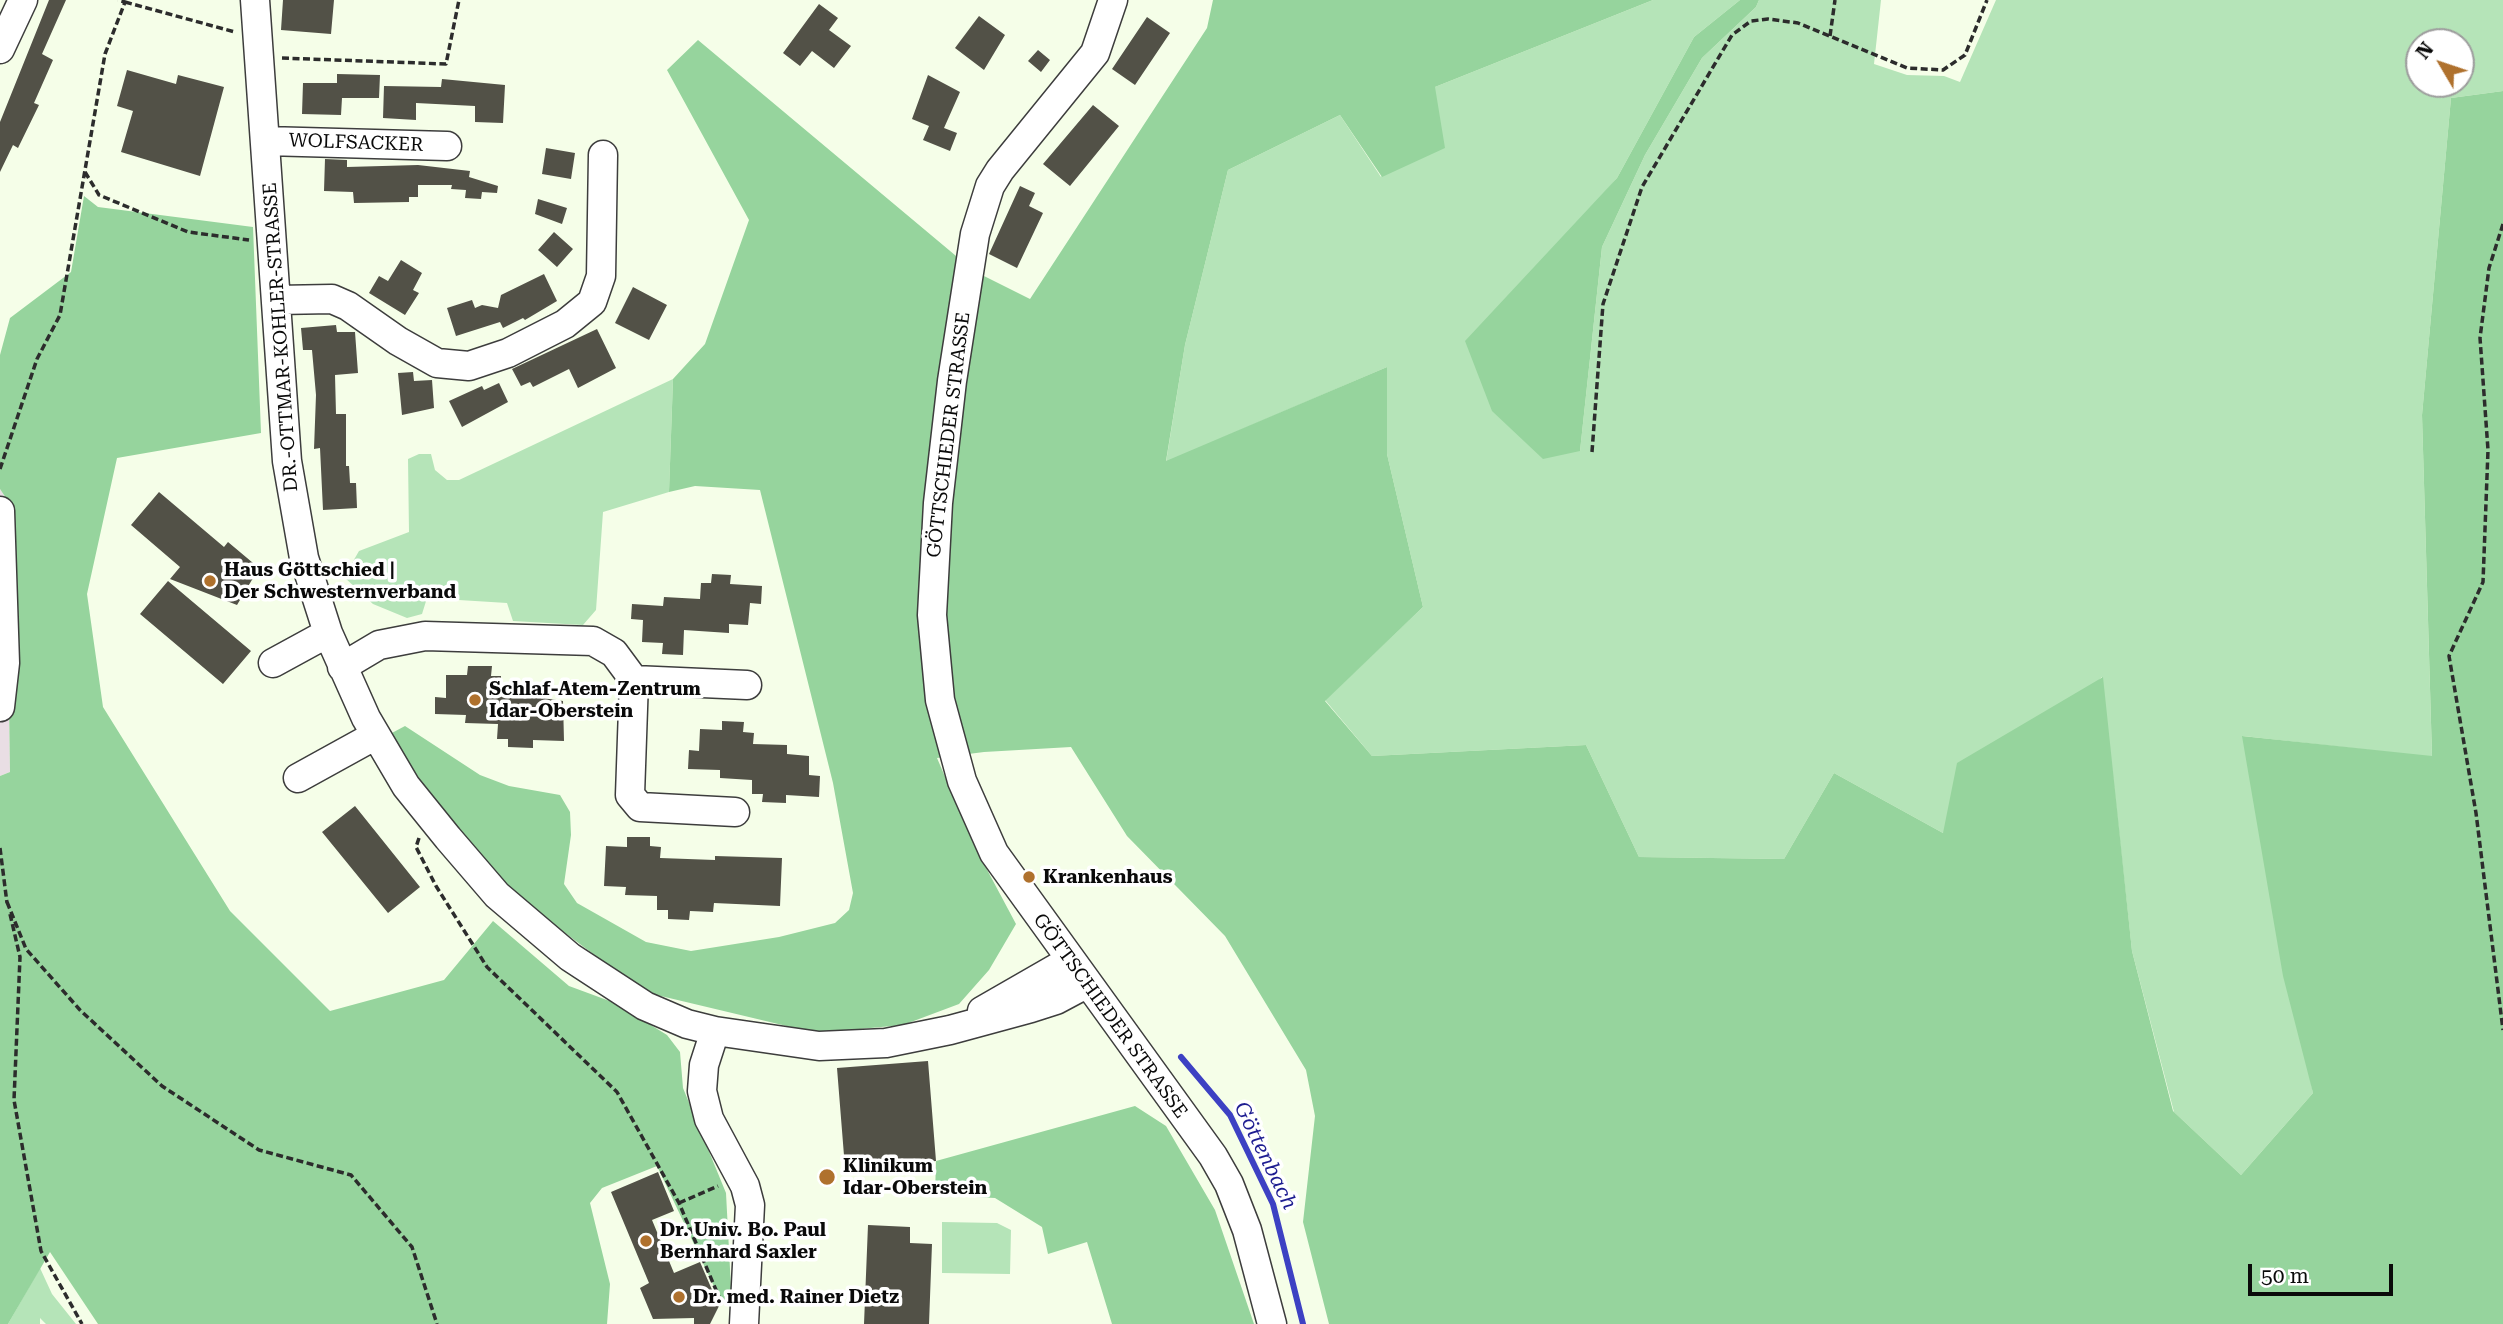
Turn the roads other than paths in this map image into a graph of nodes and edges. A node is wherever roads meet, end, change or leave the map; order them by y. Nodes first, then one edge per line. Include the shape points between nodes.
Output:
1 (23, 0) edge
2 (255, 0) edge
3 (1113, 0) edge
4 (0, 49) edge
5 (266, 141) junction
6 (447, 146) dead end
7 (603, 155) dead end
8 (277, 299) junction
9 (0, 511) edge
10 (328, 633) junction
11 (274, 663) dead end
12 (342, 667) junction
13 (634, 680) junction
14 (747, 685) dead end
15 (0, 707) edge
16 (376, 735) junction
17 (299, 778) dead end
18 (736, 812) dead end
19 (1069, 961) junction
20 (1086, 984) junction
21 (950, 1030) junction
22 (715, 1031) junction
23 (744, 1321) edge
24 (1272, 1324) edge

1 - 4 street
2 - 5 street, DR.-OTTMAR-KOHLER-STRASSE
3 - 19 street, GÖTTSCHIEDER STRASSE via 1095,53 990,186 975,234 944,443 934,563 932,615 940,700 962,781 993,853
5 - 6 street, WOLFSACKER
5 - 8 street, DR.-OTTMAR-KOHLER-STRASSE
7 - 8 street via 601,276 592,302 565,324 508,353 469,366 437,363 332,299
8 - 10 street, DR.-OTTMAR-KOHLER-STRASSE via 294,510
9 - 15 street via 5,663
10 - 11 street
10 - 12 street, DR.-OTTMAR-KOHLER-STRASSE
12 - 13 street via 379,645 425,636 593,641 614,653
12 - 16 street, DR.-OTTMAR-KOHLER-STRASSE
13 - 14 street
13 - 18 street via 630,795 640,807
16 - 17 street
16 - 22 street, DR.-OTTMAR-KOHLER-STRASSE via 406,786 497,895 569,957 645,1006
19 - 20 street, GÖTTSCHIEDER STRASSE
19 - 21 street, DR.-OTTMAR-KOHLER-STRASSE
20 - 21 street, DR.-OTTMAR-KOHLER-STRASSE via 1056,1000
20 - 24 street, GÖTTSCHIEDER STRASSE via 1229,1184 1247,1230
21 - 22 street, DR.-OTTMAR-KOHLER-STRASSE via 886,1043 819,1046
22 - 23 street via 702,1078 704,1104 750,1205

